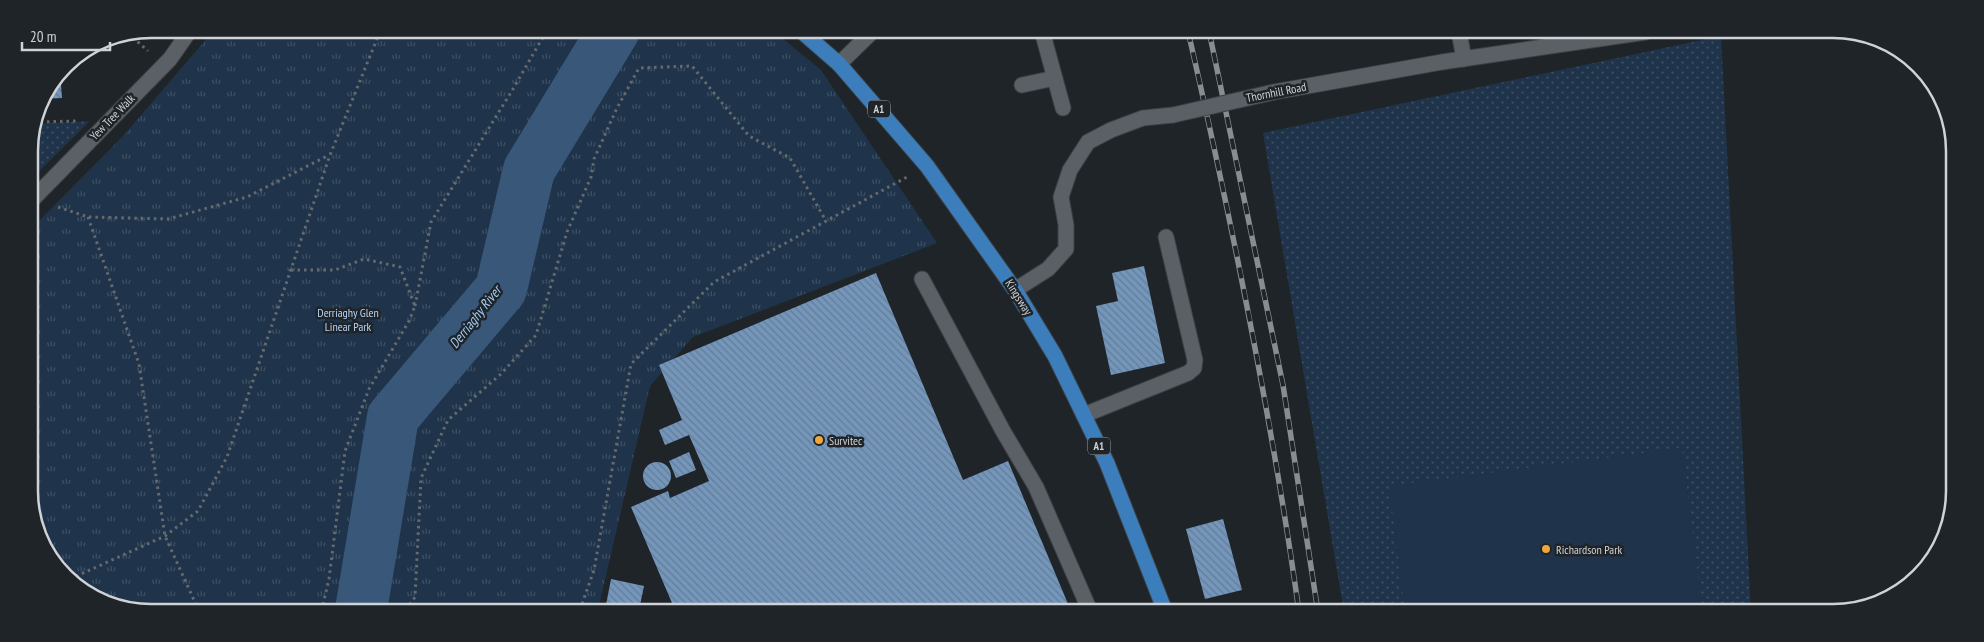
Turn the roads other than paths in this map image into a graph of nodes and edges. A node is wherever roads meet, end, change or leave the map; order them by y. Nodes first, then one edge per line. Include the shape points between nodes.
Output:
1 (185, 38) edge
2 (809, 38) edge
3 (865, 38) edge
4 (1044, 38) edge
5 (1460, 38) edge
6 (1606, 38) edge
7 (1464, 59) junction
8 (839, 64) junction
9 (1055, 78) junction
10 (1022, 85) dead end
11 (1062, 108) dead end
12 (38, 194) edge
13 (1166, 237) dead end
14 (922, 279) dead end
15 (1015, 290) junction
16 (1084, 415) junction
17 (1087, 604) edge
18 (1162, 604) edge

1 - 12 street, Yew Tree Walk via 170,59
2 - 8 main road, Kingsway / A1
3 - 8 street
4 - 9 street
5 - 7 street
6 - 7 street, Thornhill Road
7 - 15 street, Thornhill Road, bridge via 1143,118 1111,130 1088,142 1070,170 1061,197 1066,249 1048,269
8 - 15 main road, Kingsway / A1 via 928,166
9 - 10 street
9 - 11 street
13 - 16 street via 1195,360 1194,368
14 - 17 street via 1002,431 1036,487
15 - 16 main road, Kingsway / A1 via 1055,356
16 - 18 main road, Kingsway / A1 via 1107,463

